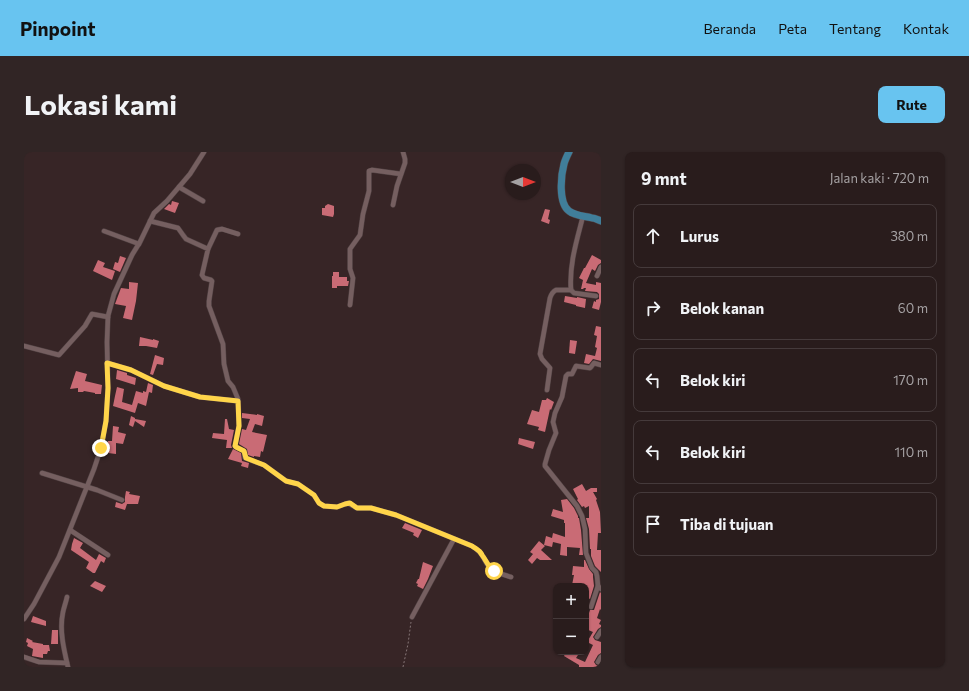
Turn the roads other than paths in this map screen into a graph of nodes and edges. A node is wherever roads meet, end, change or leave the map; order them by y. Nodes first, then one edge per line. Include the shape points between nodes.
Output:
1 (204, 152) edge
2 (402, 152) edge
3 (569, 152) edge
4 (401, 174) junction
5 (179, 187) junction
6 (203, 201) dead end
7 (393, 206) dead end
8 (583, 216) junction
9 (150, 221) junction
10 (601, 221) edge
11 (104, 230) dead end
12 (238, 234) dead end
13 (139, 244) junction
14 (208, 249) junction
15 (601, 267) edge
16 (597, 276) dead end
17 (571, 290) junction
18 (596, 296) dead end
19 (350, 305) dead end
20 (108, 317) junction
21 (24, 346) edge
22 (107, 363) junction
23 (601, 365) edge
24 (547, 390) dead end
25 (238, 401) junction
26 (42, 473) dead end
27 (86, 487) junction
28 (122, 500) dead end
29 (70, 530) junction
30 (454, 539) junction
31 (108, 555) dead end
32 (511, 577) dead end
33 (600, 587) edge
34 (67, 597) dead end
35 (591, 607) dead end
36 (412, 617) road end
37 (24, 619) edge
38 (601, 631) edge
39 (598, 637) dead end
40 (601, 656) edge
41 (24, 657) edge
42 (598, 662) dead end
43 (67, 665) edge

1 - 5 street
2 - 4 street via 405,163
3 - 8 main road via 564,164 562,200 568,211
4 - 7 street
4 - 19 street via 369,171 369,191 360,235 350,249 350,269 353,278
5 - 6 street
5 - 9 street via 154,213
8 - 10 main road
8 - 17 street via 572,258
9 - 13 street
9 - 14 street via 178,228 186,239
11 - 13 street
12 - 14 street via 217,230
13 - 20 street via 114,294
14 - 25 street via 202,275 212,281 209,306 223,344 228,381
15 - 16 street
17 - 18 street via 574,293
17 - 24 street via 553,291 550,298 540,354 550,368
20 - 21 street via 92,314 85,326 59,355
20 - 22 street
22 - 25 street via 131,370 164,386 200,397
22 - 27 street via 106,421 101,448
23 - 33 street via 594,363 591,368 576,366 572,374 566,376 562,398 553,420 556,433 545,464 578,506 586,530 586,553 598,576
25 - 30 street via 239,426 235,446 244,451 246,458 264,465 286,481 298,484 324,506 337,507 348,503 357,508 371,508 396,515
26 - 27 street
27 - 28 street
27 - 29 street
29 - 31 street
29 - 37 street via 46,582
30 - 32 street via 478,550 491,569
30 - 36 street
33 - 35 street
34 - 43 street via 62,623
38 - 39 street
40 - 42 street
41 - 43 street via 39,662

